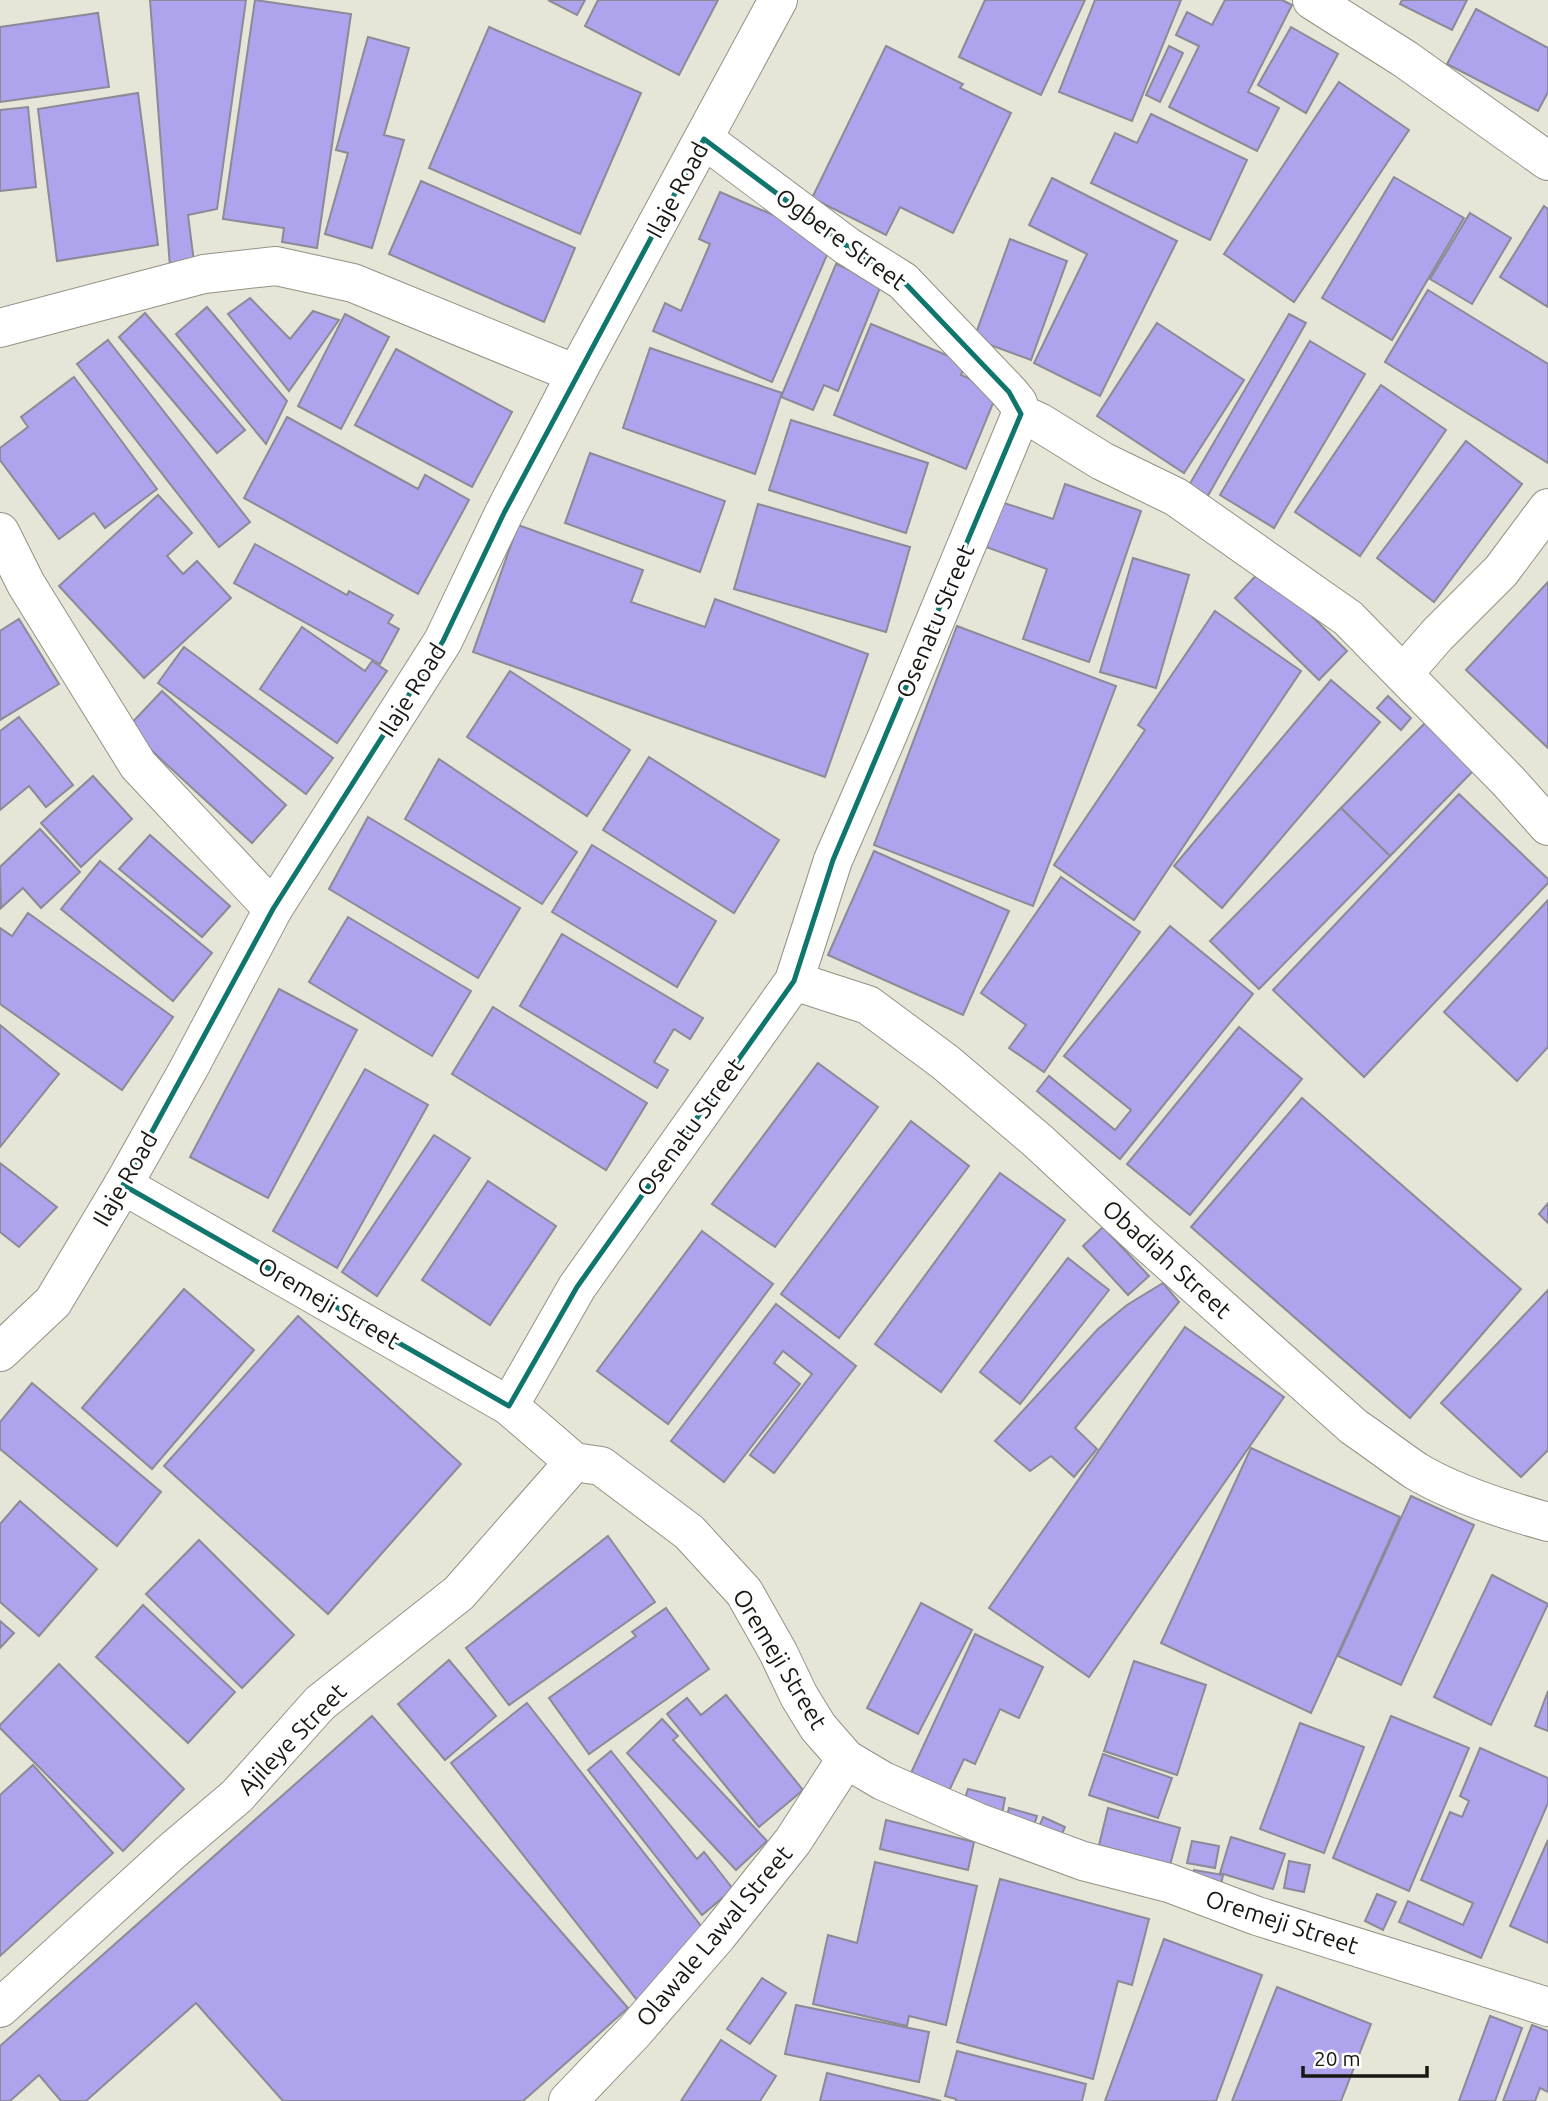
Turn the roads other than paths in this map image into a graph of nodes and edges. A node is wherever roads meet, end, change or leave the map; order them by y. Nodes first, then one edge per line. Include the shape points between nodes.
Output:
1 (778, 0) edge
2 (1312, 0) edge
3 (704, 139) junction
4 (1548, 161) edge
5 (0, 328) edge
6 (576, 374) junction
7 (1021, 414) junction
8 (1548, 508) edge
9 (0, 532) edge
10 (1404, 673) junction
11 (1548, 827) edge
12 (273, 909) junction
13 (794, 982) junction
14 (123, 1185) junction
15 (0, 1352) edge
16 (509, 1406) junction
17 (574, 1462) junction
18 (1548, 1522) edge
19 (846, 1759) junction
20 (1548, 2007) edge
21 (0, 2008) edge
22 (568, 2101) edge

1 - 3 street, Ilaje Road
2 - 4 street via 1405,59
3 - 6 street, Ilaje Road
3 - 7 street, Ogbere Street via 847,246 903,281 1009,392
5 - 6 street via 204,274 276,266 353,283
6 - 12 street, Ilaje Road via 443,641
7 - 10 street via 1176,497 1348,618
7 - 13 street, Osenatu Street via 833,860
8 - 10 street via 1501,571
9 - 12 street via 26,584 138,765
10 - 11 street
12 - 14 street, Ilaje Road
13 - 16 street, Osenatu Street via 577,1287
13 - 18 street, Obadiah Street via 868,1005 945,1062 1354,1427 1418,1472 1495,1507
14 - 15 street, Ilaje Road via 53,1302
14 - 16 street, Oremeji Street
16 - 17 street, Oremeji Street
17 - 19 street, Oremeji Street via 601,1466 689,1532 744,1591 799,1696
17 - 21 street, Ajileye Street via 459,1593 320,1703 237,1796
19 - 20 street, Oremeji Street via 977,1822 1083,1861 1169,1883 1257,1916
19 - 22 street, Olawale Lawal Street via 793,1841 718,1935

